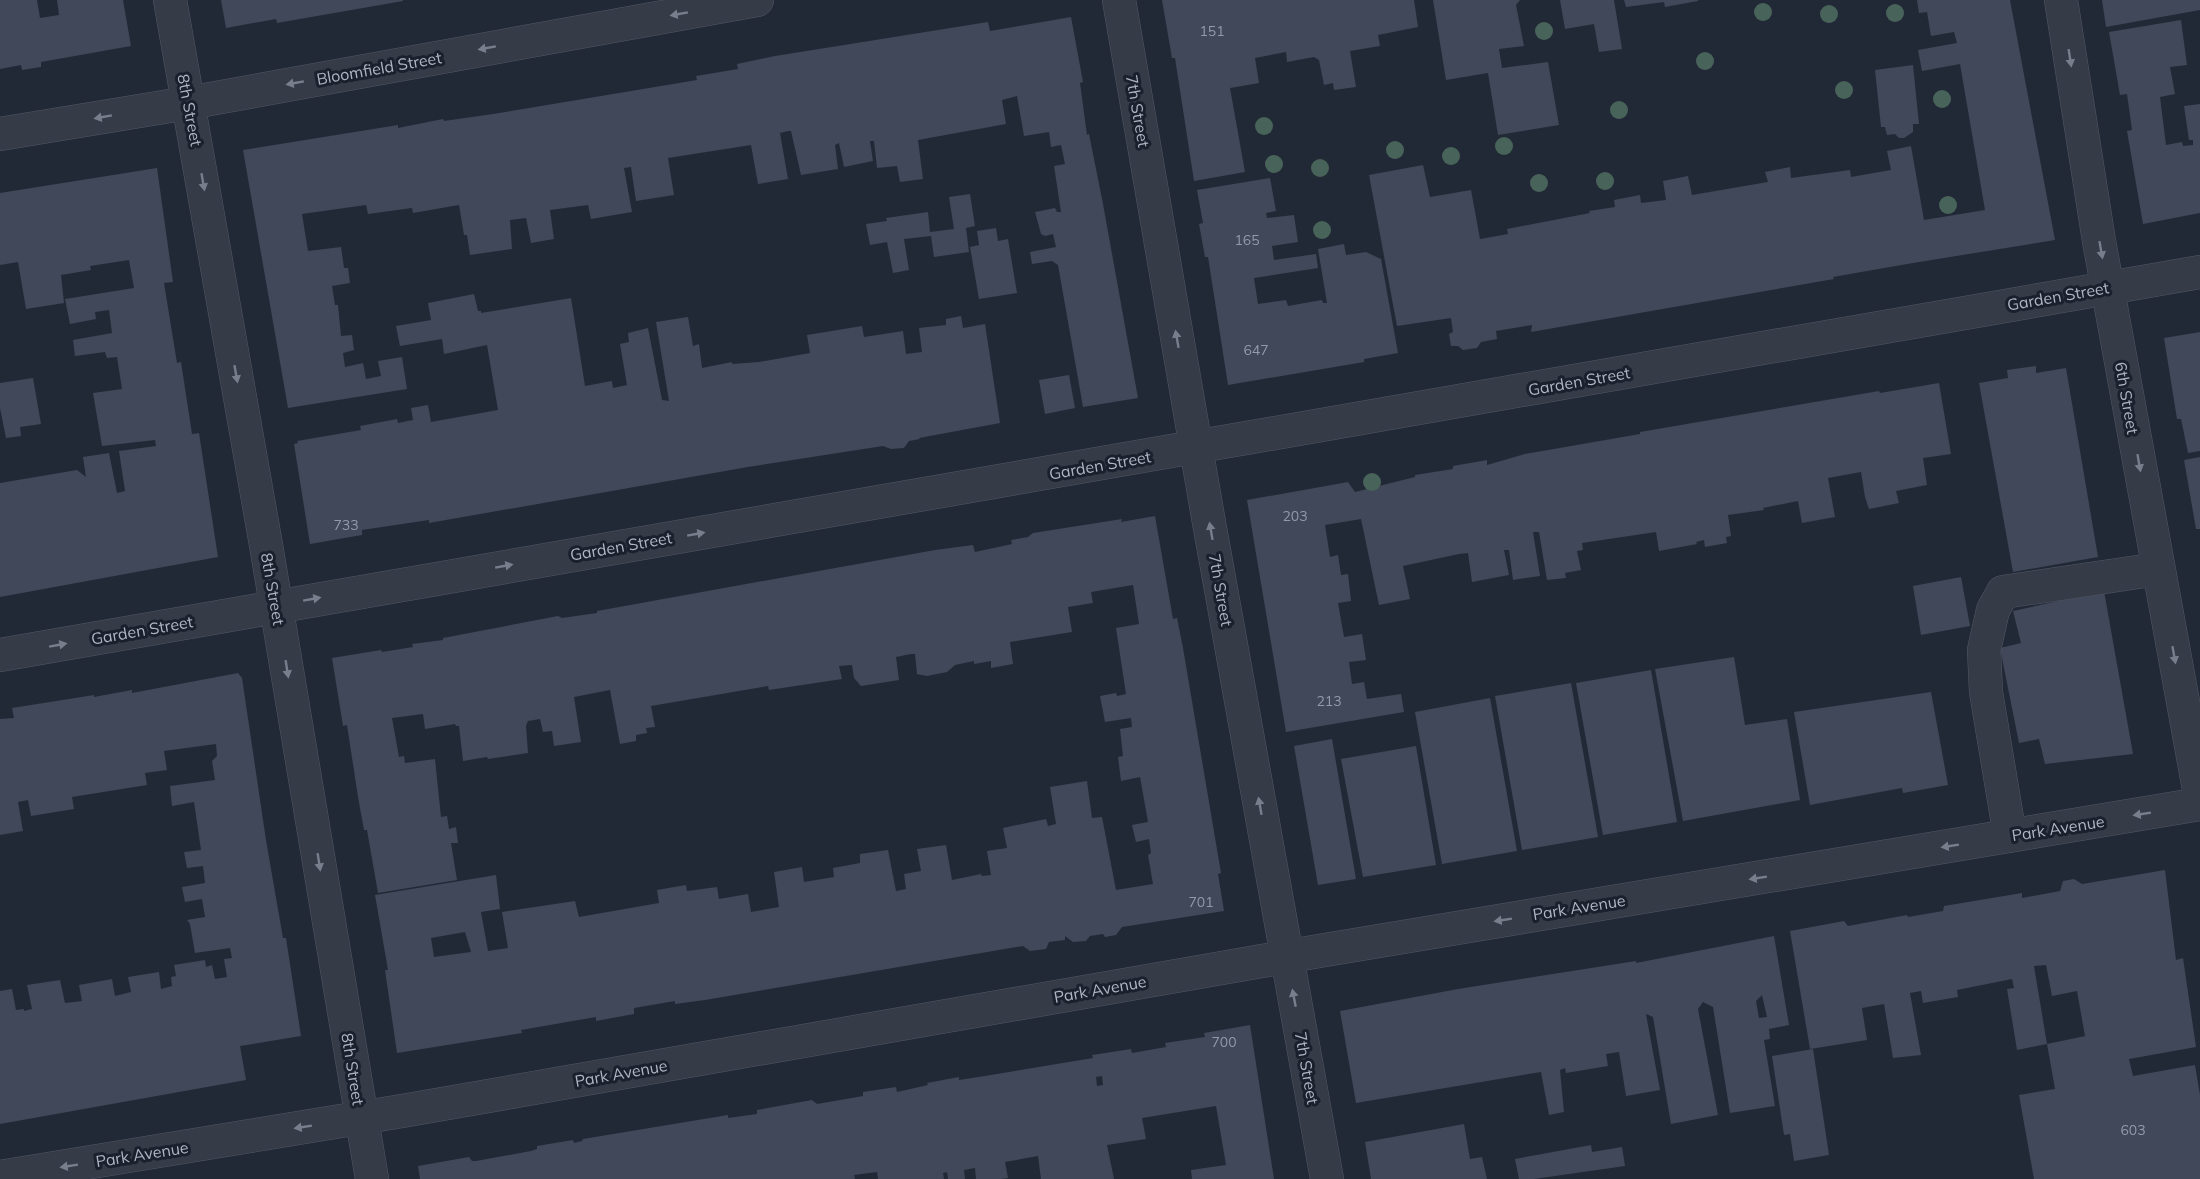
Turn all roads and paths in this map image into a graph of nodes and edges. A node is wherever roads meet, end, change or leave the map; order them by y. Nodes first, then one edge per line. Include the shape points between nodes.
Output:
1 (170, 0) edge
2 (757, 0) edge
3 (1119, 0) edge
4 (2061, 0) edge
5 (188, 103) junction
6 (0, 134) edge
7 (2200, 272) edge
8 (2107, 288) junction
9 (1196, 448) junction
10 (2158, 569) junction
11 (276, 606) junction
12 (0, 655) edge
13 (2200, 795) edge
14 (2200, 804) edge
15 (2010, 836) junction
16 (1287, 957) junction
17 (360, 1118) junction
18 (0, 1178) edge
19 (372, 1179) edge
20 (1327, 1179) edge

1 - 5 street, 8th Street
2 -> 5 street, Bloomfield Street
9 -> 3 street, 7th Street
4 -> 8 street, 6th Street
5 -> 6 street, Bloomfield Street
5 -> 11 street, 8th Street
7 - 8 street, Garden Street
8 - 9 street, Garden Street
8 -> 10 street, 6th Street
11 -> 9 street, Garden Street
16 -> 9 street, 7th Street
10 -> 13 street, 6th Street
10 - 15 street via 2003,592 1992,610 1984,650 1986,692
12 -> 11 street, Garden Street
11 -> 17 street, 8th Street
14 -> 15 street, Park Avenue
15 -> 16 street, Park Avenue
16 - 17 street, Park Avenue
20 -> 16 street, 7th Street
17 -> 18 street, Park Avenue
17 - 19 street, 8th Street

